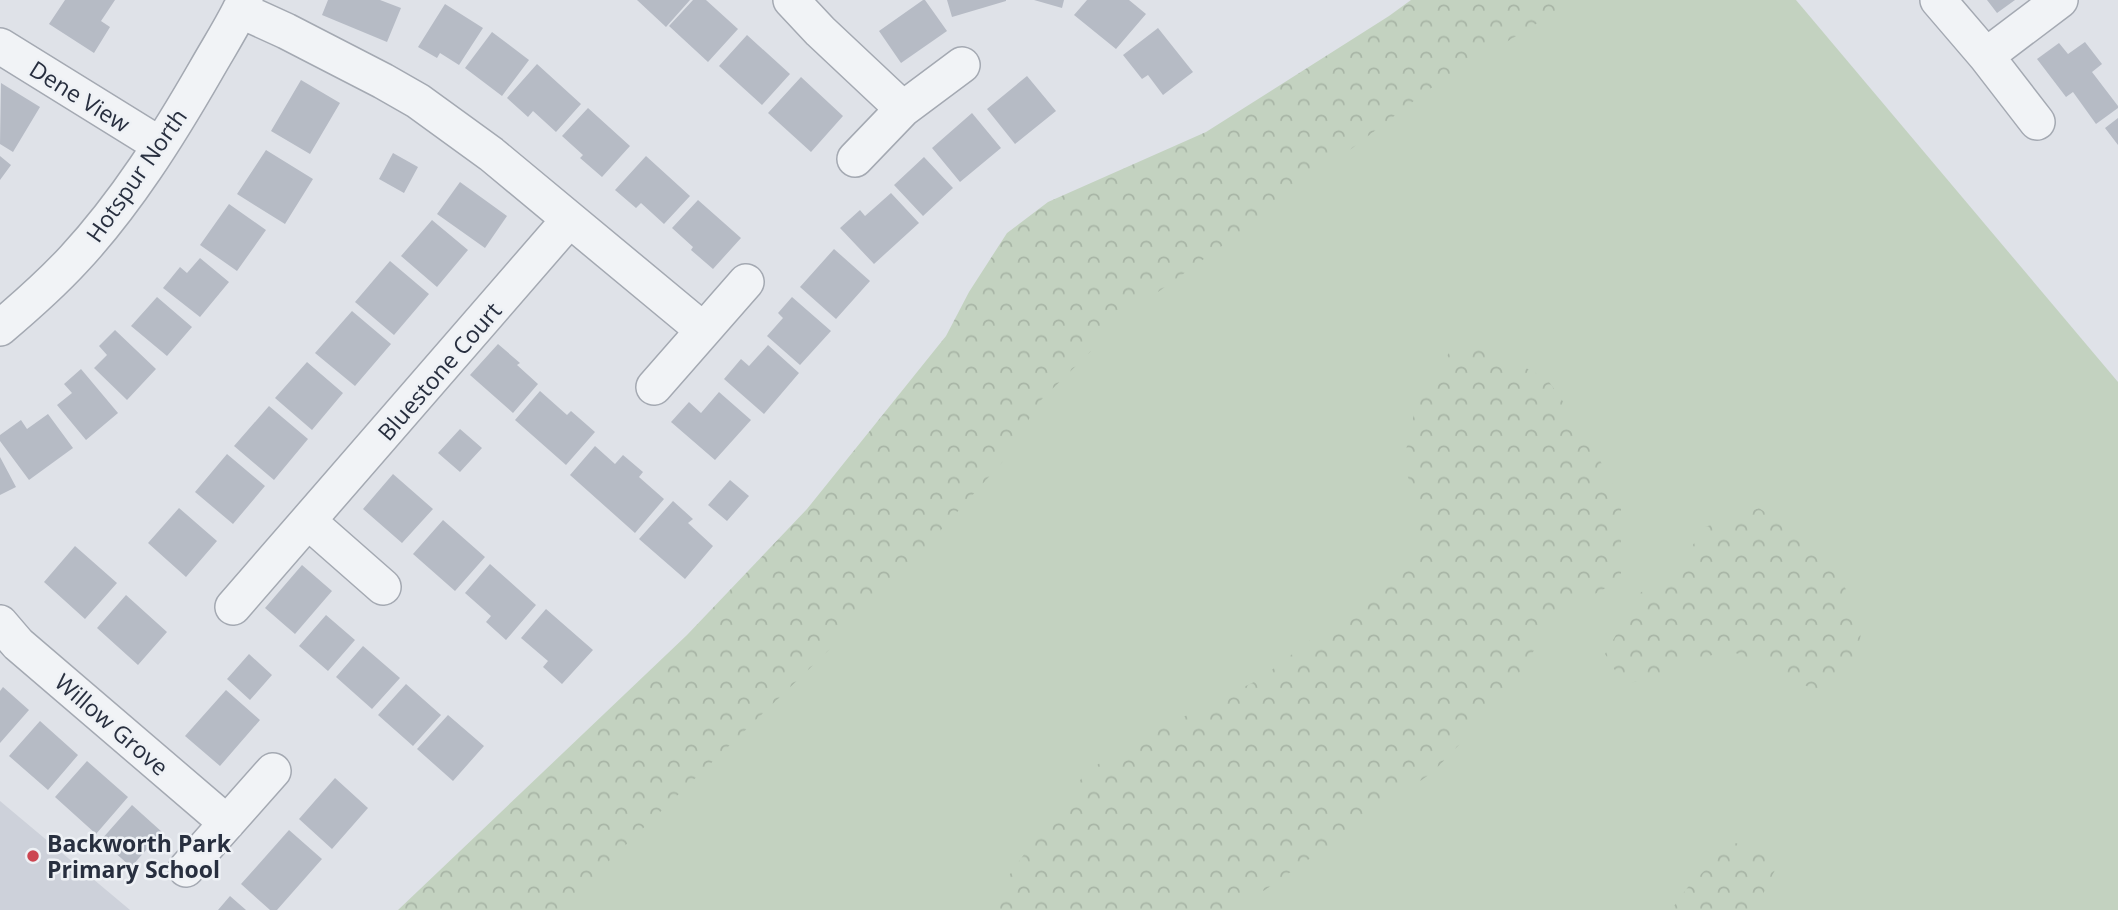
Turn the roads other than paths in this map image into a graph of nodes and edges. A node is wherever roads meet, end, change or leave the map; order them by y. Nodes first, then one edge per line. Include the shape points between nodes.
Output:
1 (791, 0) edge
2 (1938, 0) edge
3 (2060, 0) edge
4 (242, 5) edge
5 (0, 46) edge
6 (1986, 56) junction
7 (962, 65) dead end
8 (903, 109) junction
9 (2037, 122) dead end
10 (160, 145) junction
11 (855, 159) dead end
12 (569, 220) junction
13 (746, 282) dead end
14 (0, 328) edge
15 (703, 330) junction
16 (654, 387) dead end
17 (309, 522) junction
18 (383, 587) dead end
19 (233, 607) dead end
20 (0, 624) edge
21 (273, 771) dead end
22 (227, 823) junction
23 (186, 869) dead end

1 - 8 street
2 - 6 street
3 - 6 street
4 - 10 street, Hotspur North
4 - 12 street via 418,101 491,154
5 - 10 street, Dene View
6 - 9 street
7 - 8 street
8 - 11 street
10 - 14 street, Hotspur North via 75,258
12 - 15 street
12 - 17 street, Bluestone Court
13 - 15 street
15 - 16 street
17 - 18 street
17 - 19 street, Bluestone Court
20 - 22 street, Willow Grove
21 - 22 street
22 - 23 street

